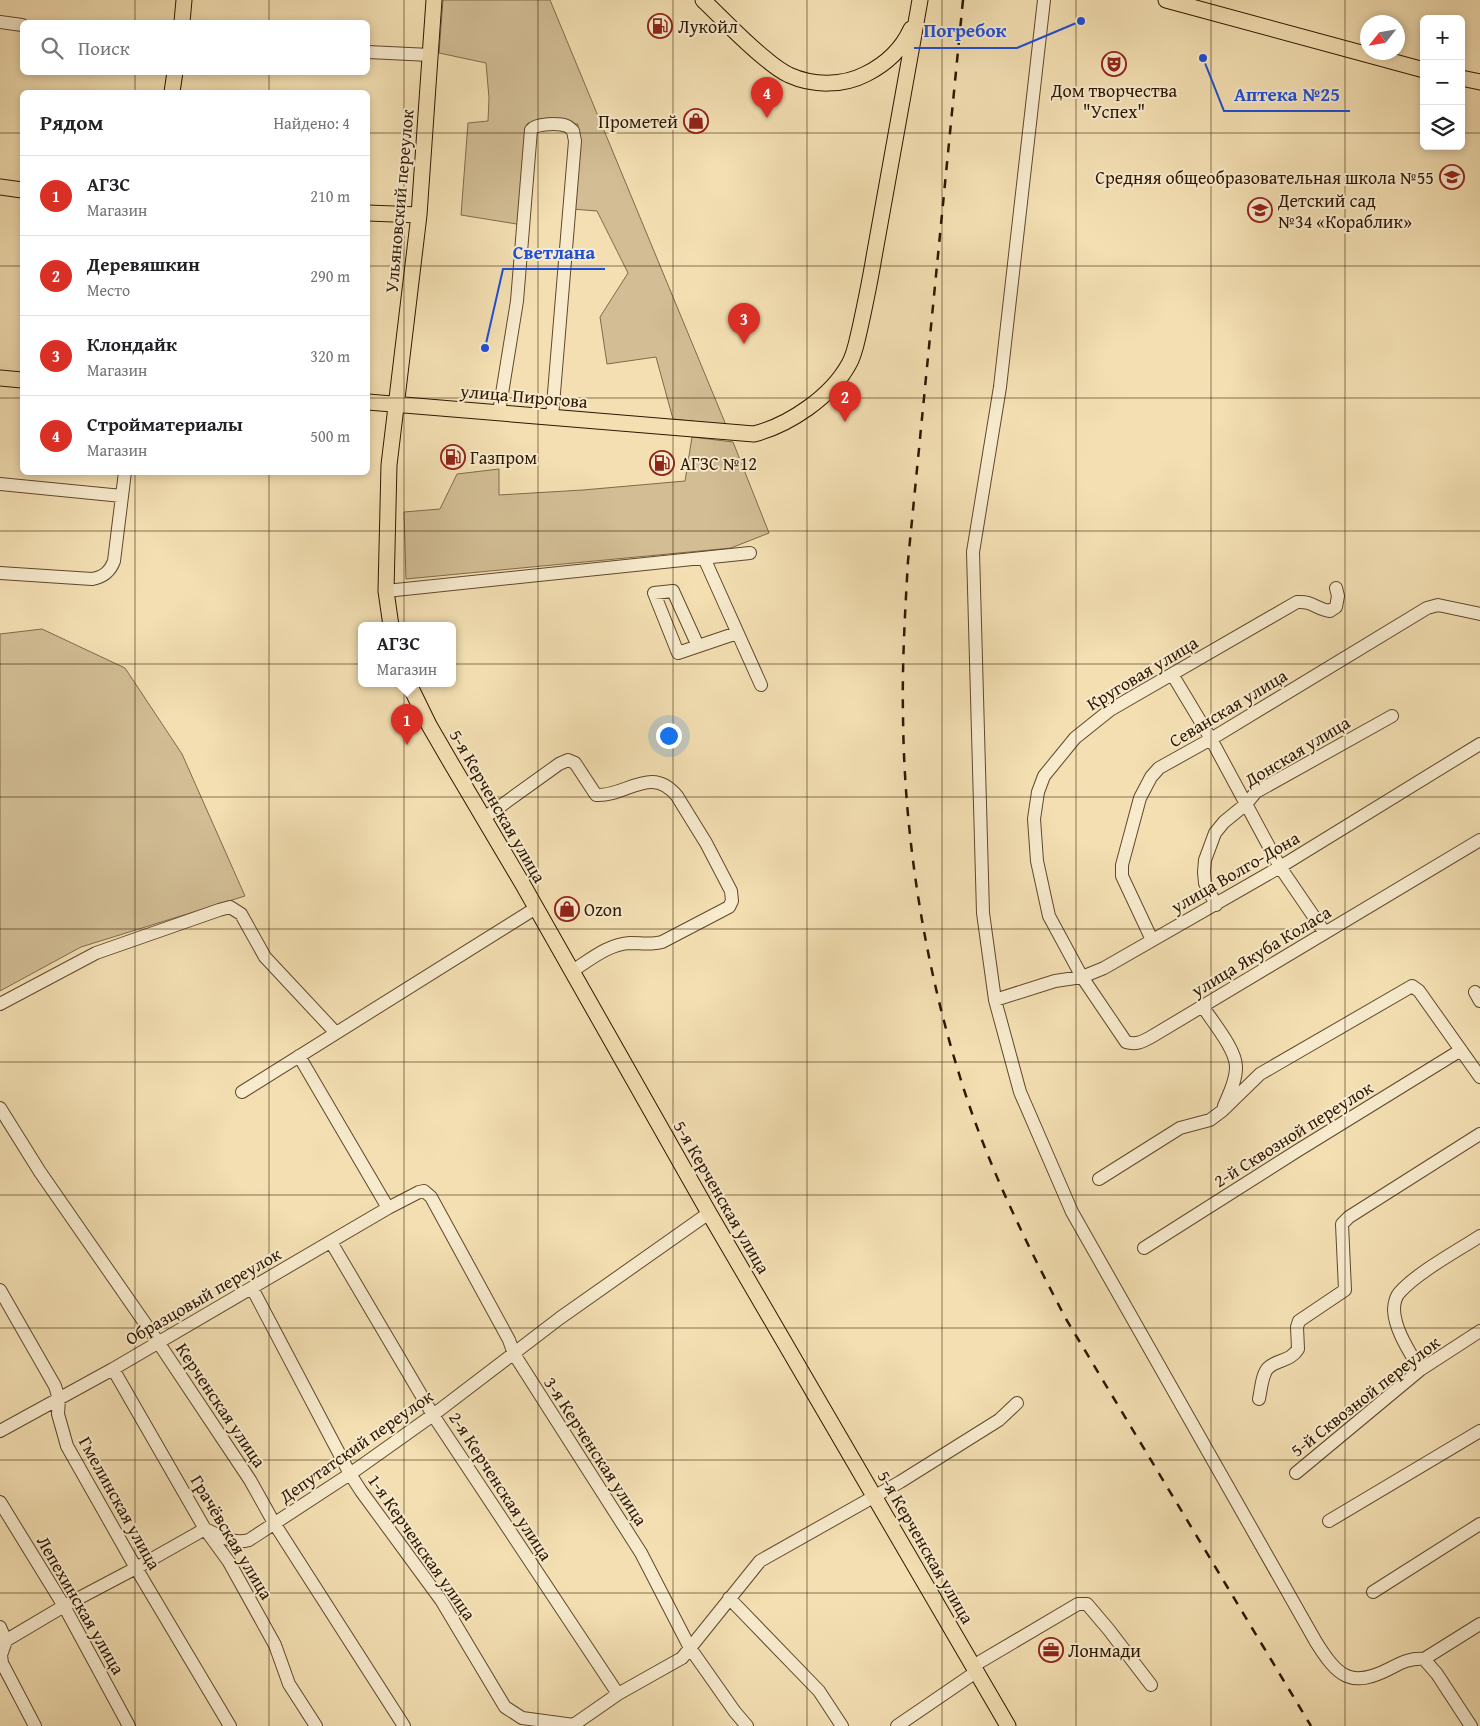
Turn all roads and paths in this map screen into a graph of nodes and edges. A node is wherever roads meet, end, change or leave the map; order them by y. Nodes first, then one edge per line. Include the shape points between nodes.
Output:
1 (184, 0) edge
2 (434, 0) edge
3 (703, 0) edge
4 (1044, 0) edge
5 (1166, 0) edge
6 (919, 6) edge
7 (182, 20) edge
8 (0, 22) edge
9 (20, 25) edge
10 (370, 52) edge
11 (430, 55) junction
12 (1420, 69) edge
13 (175, 75) edge
14 (1465, 79) edge
15 (1480, 82) edge
16 (172, 90) edge
17 (0, 188) edge
18 (20, 190) edge
19 (370, 213) edge
20 (419, 215) junction
21 (0, 378) edge
22 (20, 380) edge
23 (370, 402) edge
24 (396, 404) junction
25 (500, 412) junction
26 (552, 417) junction
27 (125, 475) edge
28 (0, 484) edge
29 (122, 496) junction
30 (750, 553) dead end
31 (704, 558) junction
32 (0, 573) edge
33 (1336, 588) dead end
34 (386, 591) junction
35 (1480, 614) edge
36 (390, 622) edge
37 (737, 632) junction
38 (698, 646) junction
39 (1172, 674) junction
40 (761, 685) dead end
41 (410, 687) edge
42 (1392, 716) dead end
43 (1211, 739) junction
44 (1480, 744) edge
45 (1246, 804) junction
46 (484, 818) junction
47 (1480, 840) edge
48 (1280, 867) junction
49 (1216, 905) junction
50 (536, 908) junction
51 (1325, 933) junction
52 (1152, 940) junction
53 (572, 971) junction
54 (1082, 977) junction
55 (995, 1000) junction
56 (0, 1004) edge
57 (1203, 1006) junction
58 (336, 1033) junction
59 (1462, 1050) junction
60 (299, 1056) junction
61 (1480, 1077) edge
62 (242, 1092) dead end
63 (0, 1108) edge
64 (1222, 1111) junction
65 (1480, 1134) edge
66 (1099, 1179) dead end
67 (424, 1191) joint
68 (388, 1208) junction
69 (709, 1213) junction
70 (1480, 1236) edge
71 (331, 1242) junction
72 (1144, 1248) dead end
73 (252, 1288) junction
74 (0, 1290) edge
75 (1480, 1331) edge
76 (158, 1342) junction
77 (514, 1354) junction
78 (113, 1369) junction
79 (1420, 1370) junction
80 (1259, 1398) dead end
81 (59, 1399) junction
82 (1017, 1403) dead end
83 (433, 1414) junction
84 (1480, 1431) edge
85 (0, 1432) edge
86 (1296, 1472) dead end
87 (350, 1474) junction
88 (875, 1497) junction
89 (0, 1502) edge
90 (1329, 1521) dead end
91 (274, 1523) junction
92 (1480, 1524) edge
93 (205, 1529) junction
94 (136, 1568) junction
95 (1373, 1592) dead end
96 (729, 1598) junction
97 (64, 1606) junction
98 (1480, 1624) edge
99 (0, 1628) edge
100 (3, 1643) edge
101 (690, 1648) junction
102 (1424, 1659) junction
103 (975, 1669) junction
104 (1151, 1685) dead end
105 (618, 1694) junction
106 (1480, 1724) edge
107 (573, 1725) edge
108 (35, 1726) edge
109 (129, 1726) edge
110 (230, 1726) edge
111 (315, 1726) edge
112 (404, 1726) edge
113 (747, 1726) edge
114 (842, 1726) edge
115 (897, 1726) edge
116 (1008, 1726) edge
117 (1470, 1726) edge
118 (1476, 1726) edge

1 - 7 main road
2 - 11 main road, Ульяновский переулок
3 - 6 main road via 752,48 788,75 830,83 858,78 883,63 904,43
4 - 55 street via 1000,387 973,552 983,913
5 - 12 main road
6 - 26 main road, улица Пирогова via 867,296 851,362 842,377 822,398 781,424 754,434
8 - 9 street
10 - 11 street
11 - 20 main road, Ульяновский переулок
13 - 16 main road
14 - 15 main road
17 - 18 main road
19 - 20 main road
20 - 24 main road, Ульяновский переулок
21 - 22 main road
23 - 24 main road, улица Пирогова
24 - 25 main road, улица Пирогова
24 - 34 main road via 389,465
25 - 26 main road, улица Пирогова
25 - 26 street via 517,301 531,130 539,125 566,126 573,131 575,141
27 - 29 street
28 - 29 street
29 - 32 street via 114,561 100,577
30 - 31 street
31 - 34 street
31 - 37 street
33 - 39 street, Круговая улица via 1336,607 1330,611 1322,610 1309,601 1297,602
34 - 36 main road
35 - 43 street, Севанская улица via 1438,605 1427,608
37 - 38 street
37 - 40 street
38 - 38 street via 678,653 654,593 673,591
39 - 43 street
39 - 54 street, Круговая улица via 1110,710 1081,732 1044,776 1038,792 1034,819 1037,861 1049,916
41 - 46 main road, 5-я Керченская улица
42 - 45 street, Донская улица via 1256,792
43 - 45 street
43 - 52 street, Севанская улица via 1160,768 1140,798 1122,876
44 - 48 street, улица Волго-Дона
45 - 48 street
45 - 49 street, Донская улица via 1218,828 1205,860 1205,883
46 - 50 main road, 5-я Керченская улица
46 - 53 street via 568,760 575,763 596,795 606,795 650,781 663,784 677,796 706,843 731,890 729,907 662,942 629,943 608,948
47 - 51 street, улица Якуба Коласа
48 - 49 street, улица Волго-Дона
48 - 51 street
49 - 52 street, улица Волго-Дона
50 - 53 main road, 5-я Керченская улица
50 - 58 street
51 - 57 street, улица Якуба Коласа
52 - 54 street, улица Волго-Дона
53 - 69 main road, 5-я Керченская улица
54 - 55 street, улица Волго-Дона
54 - 57 street, улица Якуба Коласа via 1126,1042 1132,1044 1145,1041
55 - 102 street via 1020,1092 1072,1212 1330,1664 1352,1678 1365,1679 1414,1658
56 - 58 street via 96,953 230,907 241,914 265,957
57 - 64 street via 1235,1055 1237,1066
58 - 60 street
59 - 61 street
59 - 64 street via 1412,986 1260,1074
59 - 72 street, 2-й Сквозной переулок
60 - 62 street
60 - 68 street
63 - 76 street, Керченская улица via 40,1172
64 - 66 street via 1210,1120 1180,1128
65 - 80 street via 1342,1224 1345,1290 1299,1321 1298,1349 1290,1358 1268,1368
67 - 68 street, Образцовый переулок
67 - 77 street, 3-я Керченская улица via 432,1198
68 - 71 street, Образцовый переулок
69 - 77 street, Депутатский переулок
69 - 88 main road, 5-я Керченская улица
70 - 79 street via 1418,1277 1400,1292 1396,1300 1397,1326
71 - 73 street, Образцовый переулок
71 - 83 street, 2-я Керченская улица
73 - 76 street, Образцовый переулок
73 - 87 street, 1-я Керченская улица
74 - 81 street, Гмелинская улица via 55,1386
75 - 79 street, 5-й Сквозной переулок
76 - 78 street, Образцовый переулок
76 - 91 street, Керченская улица via 250,1480
77 - 83 street, Депутатский переулок
77 - 101 street, 3-я Керченская улица via 641,1553
78 - 81 street, Образцовый переулок
78 - 93 street, Грачёвская улица
79 - 86 street, 5-й Сквозной переулок
81 - 85 street, Образцовый переулок
81 - 94 street, Гмелинская улица via 58,1414 67,1446
82 - 88 street via 998,1420
83 - 87 street, Депутатский переулок
83 - 105 street, 2-я Керченская улица
84 - 90 street
87 - 91 street, Депутатский переулок
87 - 107 street, 1-я Керченская улица via 441,1600 505,1707 522,1718
88 - 96 street via 760,1561
88 - 103 main road, 5-я Керченская улица
89 - 97 street, Лепехинская улица
91 - 93 street, Депутатский переулок via 242,1542 234,1542
91 - 112 street, Керченская улица
92 - 95 street
93 - 94 street
93 - 111 street, Грачёвская улица via 229,1562 275,1645 289,1684
94 - 97 street
94 - 110 street, Гмелинская улица
96 - 101 street
96 - 114 street via 819,1691
97 - 100 street
97 - 109 street, Лепехинская улица
98 - 102 street
99 - 100 street
100 - 108 street via 2,1663
101 - 105 street via 682,1658
101 - 113 street, 3-я Керченская улица
102 - 117 street via 1438,1674
103 - 104 street via 1078,1604 1086,1604
103 - 115 street
103 - 116 main road, 5-я Керченская улица
105 - 107 street
106 - 118 street

